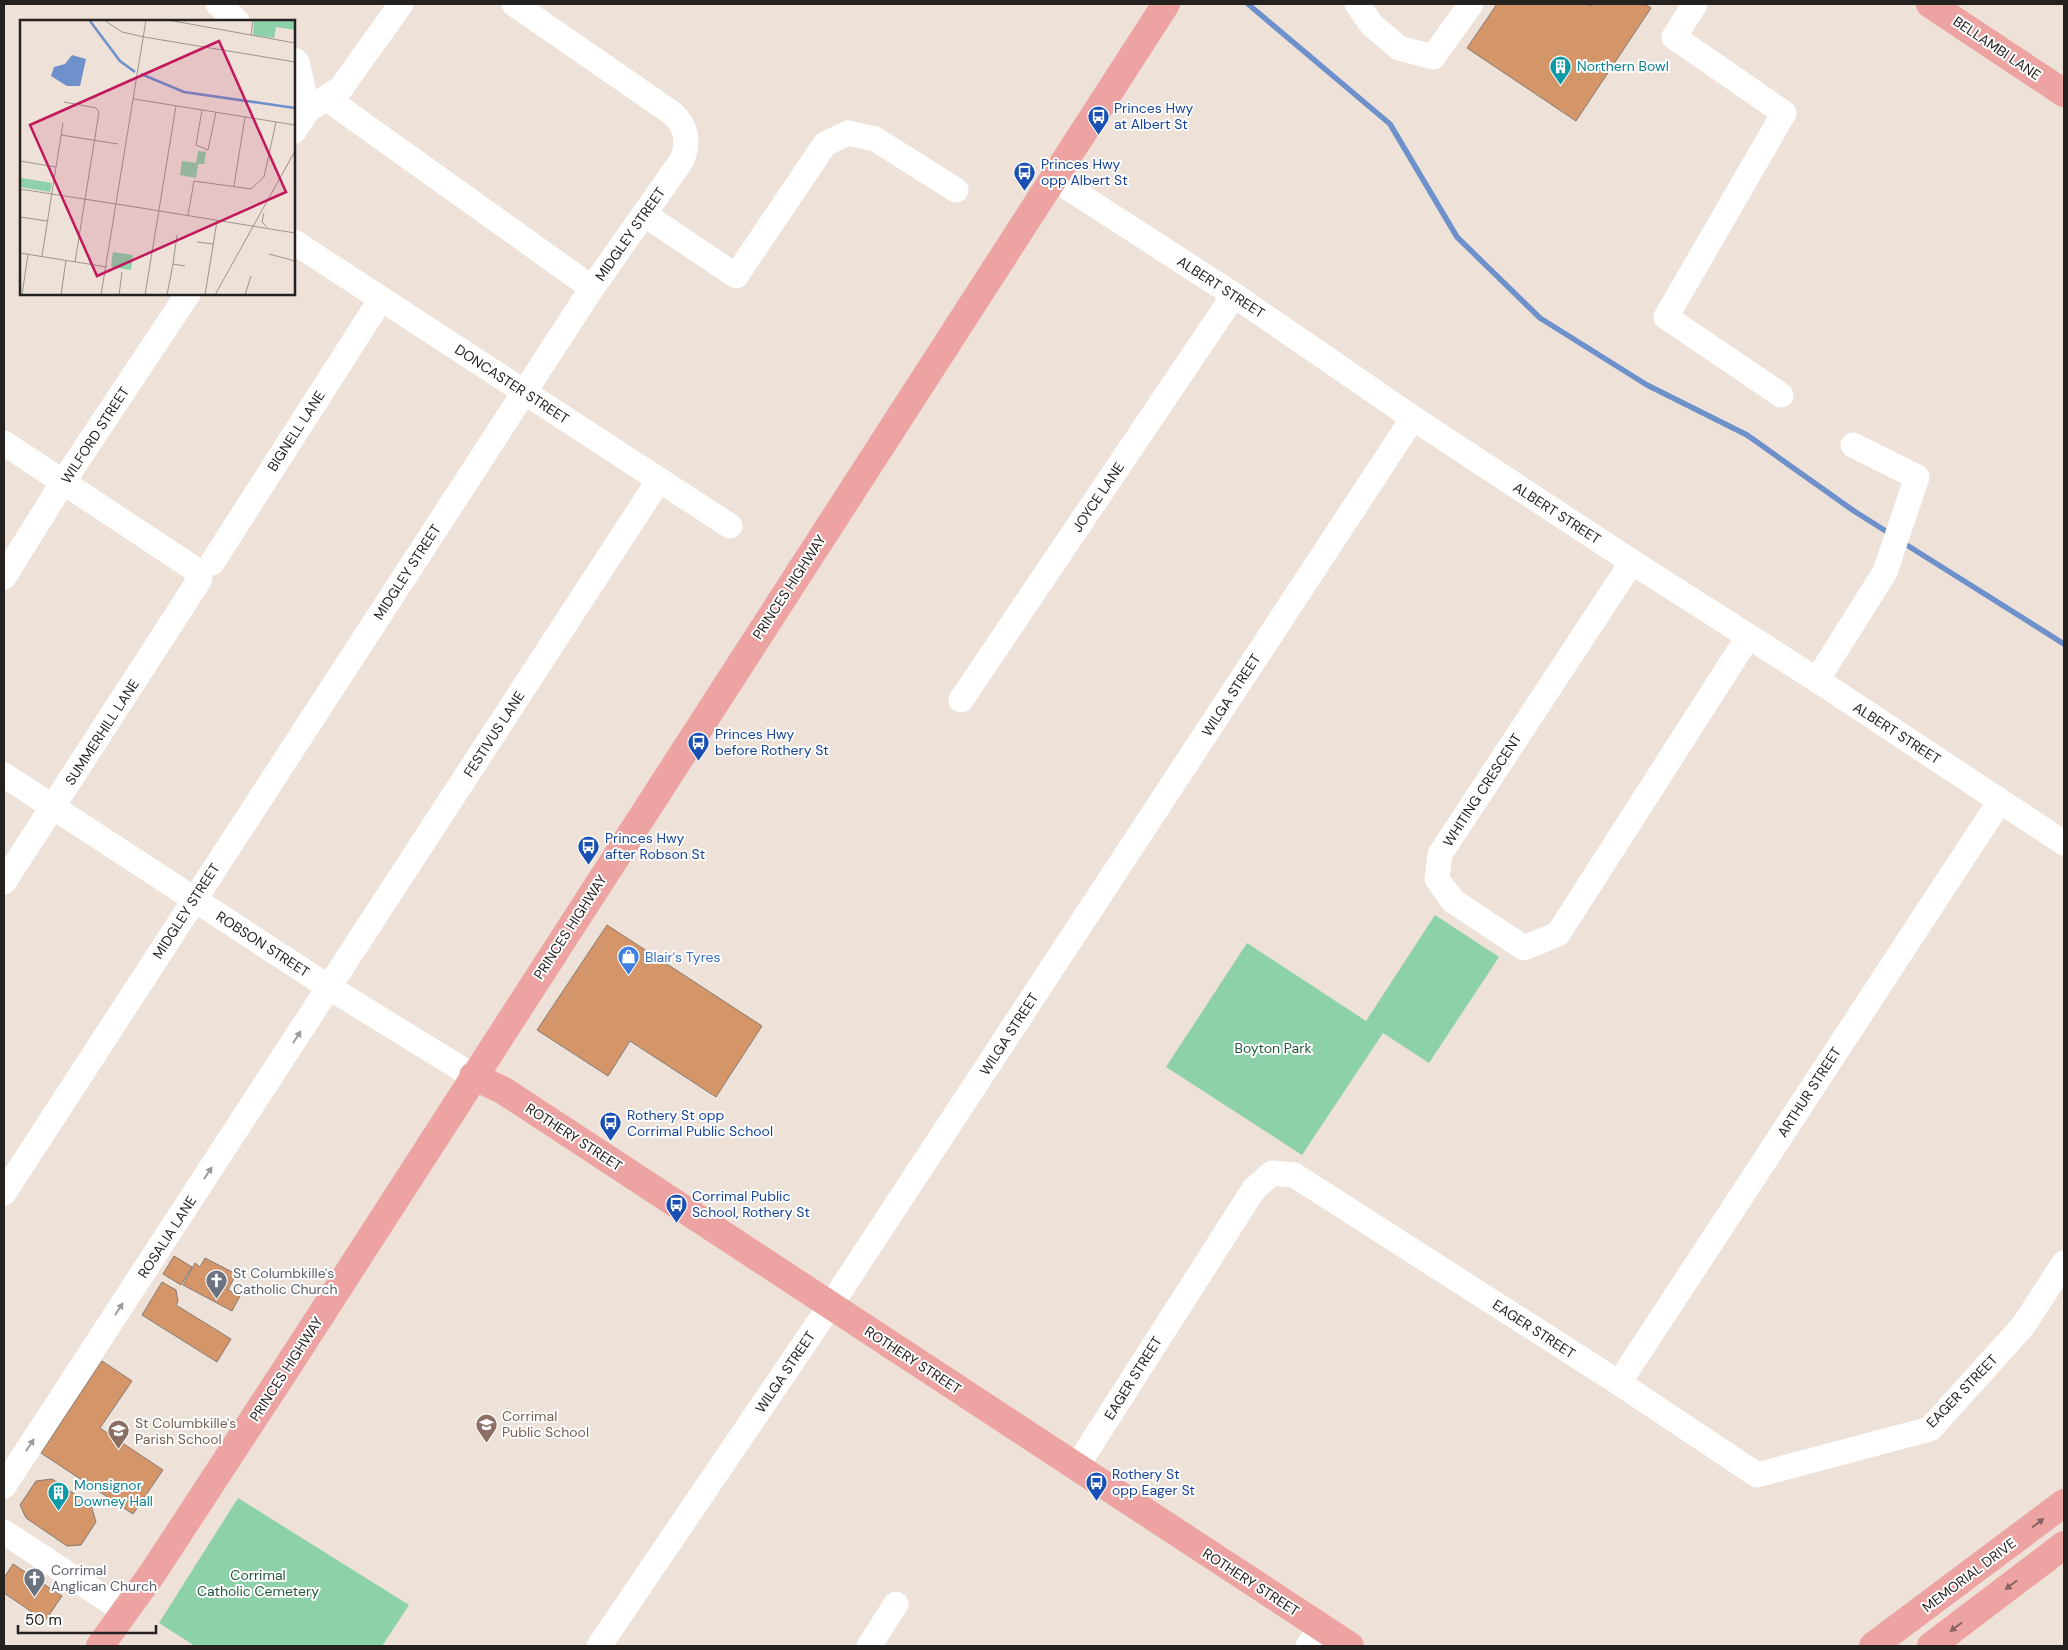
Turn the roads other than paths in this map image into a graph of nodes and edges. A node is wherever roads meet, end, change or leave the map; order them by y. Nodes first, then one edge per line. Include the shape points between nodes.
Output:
1 (218, 4) edge
2 (401, 4) edge
3 (514, 4) edge
4 (1166, 4) edge
5 (1357, 4) edge
6 (1472, 4) edge
7 (1695, 4) edge
8 (1930, 4) edge
9 (236, 20) edge
10 (295, 61) edge
11 (2064, 93) edge
12 (317, 104) junction
13 (295, 130) edge
14 (1053, 178) junction
15 (956, 190) dead end
16 (644, 214) junction
17 (295, 243) edge
18 (592, 288) junction
19 (187, 295) edge
20 (1234, 295) junction
21 (381, 299) junction
22 (524, 391) junction
23 (1781, 395) dead end
24 (1413, 418) junction
25 (4, 443) edge
26 (1853, 445) dead end
27 (659, 480) junction
28 (63, 482) junction
29 (730, 526) dead end
30 (1632, 562) junction
31 (205, 573) junction
32 (4, 577) edge
33 (1748, 637) junction
34 (1817, 680) junction
35 (961, 700) dead end
36 (4, 775) edge
37 (2000, 801) junction
38 (53, 807) junction
39 (2064, 843) edge
40 (4, 882) edge
41 (194, 899) junction
42 (330, 988) junction
43 (474, 1076) junction
44 (4, 1192) edge
45 (2064, 1263) edge
46 (830, 1306) junction
47 (1619, 1383) junction
48 (1076, 1466) junction
49 (4, 1486) edge
50 (2064, 1503) edge
51 (4, 1532) edge
52 (2064, 1545) edge
53 (896, 1604) dead end
54 (126, 1612) junction
55 (1315, 1637) edge
56 (100, 1646) edge
57 (599, 1646) edge
58 (869, 1646) edge
59 (1350, 1646) edge
60 (1873, 1646) edge
61 (1931, 1646) edge

1 - 9 street
2 - 12 street via 342,88
3 - 16 street, MIDGLEY STREET via 681,121 686,150
4 - 14 main road, PRINCES HIGHWAY
5 - 6 street via 1372,25 1399,48 1433,56
7 - 23 street via 1674,37 1784,113 1666,317
8 - 11 main road, BELLAMBI LANE
10 - 12 street
12 - 13 street
12 - 18 street
14 - 20 street, ALBERT STREET
14 - 43 main road, PRINCES HIGHWAY
15 - 16 street via 875,139 848,133 824,144 736,276
16 - 18 street, MIDGLEY STREET
17 - 21 street, DONCASTER STREET
18 - 22 street, MIDGLEY STREET
19 - 28 street, WILFORD STREET
20 - 24 street, ALBERT STREET
20 - 35 street, JOYCE LANE
21 - 22 street, DONCASTER STREET
21 - 31 street, BIGNELL LANE
22 - 27 street, DONCASTER STREET
22 - 41 street, MIDGLEY STREET
24 - 30 street, ALBERT STREET
24 - 46 street, WILGA STREET
25 - 28 street
26 - 34 street via 1917,477 1885,572
27 - 29 street, DONCASTER STREET
27 - 42 street, FESTIVUS LANE
28 - 31 street via 200,575
28 - 32 street, WILFORD STREET
30 - 33 street, ALBERT STREET
30 - 33 street, WHITING CRESCENT via 1440,854 1437,879 1453,901 1524,948 1558,934
31 - 38 street, SUMMERHILL LANE
33 - 34 street, ALBERT STREET
34 - 37 street, ALBERT STREET
36 - 38 street, ROBSON STREET
37 - 39 street, ALBERT STREET
37 - 47 street, ARTHUR STREET
38 - 40 street, SUMMERHILL LANE
38 - 41 street, ROBSON STREET
41 - 42 street, ROBSON STREET
41 - 44 street, MIDGLEY STREET
42 - 43 street, ROBSON STREET
49 -> 42 street, ROSALIA LANE
43 - 46 main road, ROTHERY STREET via 504,1090
43 - 54 main road, PRINCES HIGHWAY
45 - 47 street, EAGER STREET via 2023,1326 1930,1429 1757,1475
46 - 48 main road, ROTHERY STREET
46 - 57 street, WILGA STREET
47 - 48 street, EAGER STREET via 1294,1175 1272,1173 1254,1189
48 - 55 main road, ROTHERY STREET
60 -> 50 main road, MEMORIAL DRIVE
51 - 54 street
52 -> 61 main road
53 - 58 street
54 - 56 main road, PRINCES HIGHWAY
55 - 59 main road, ROTHERY STREET

